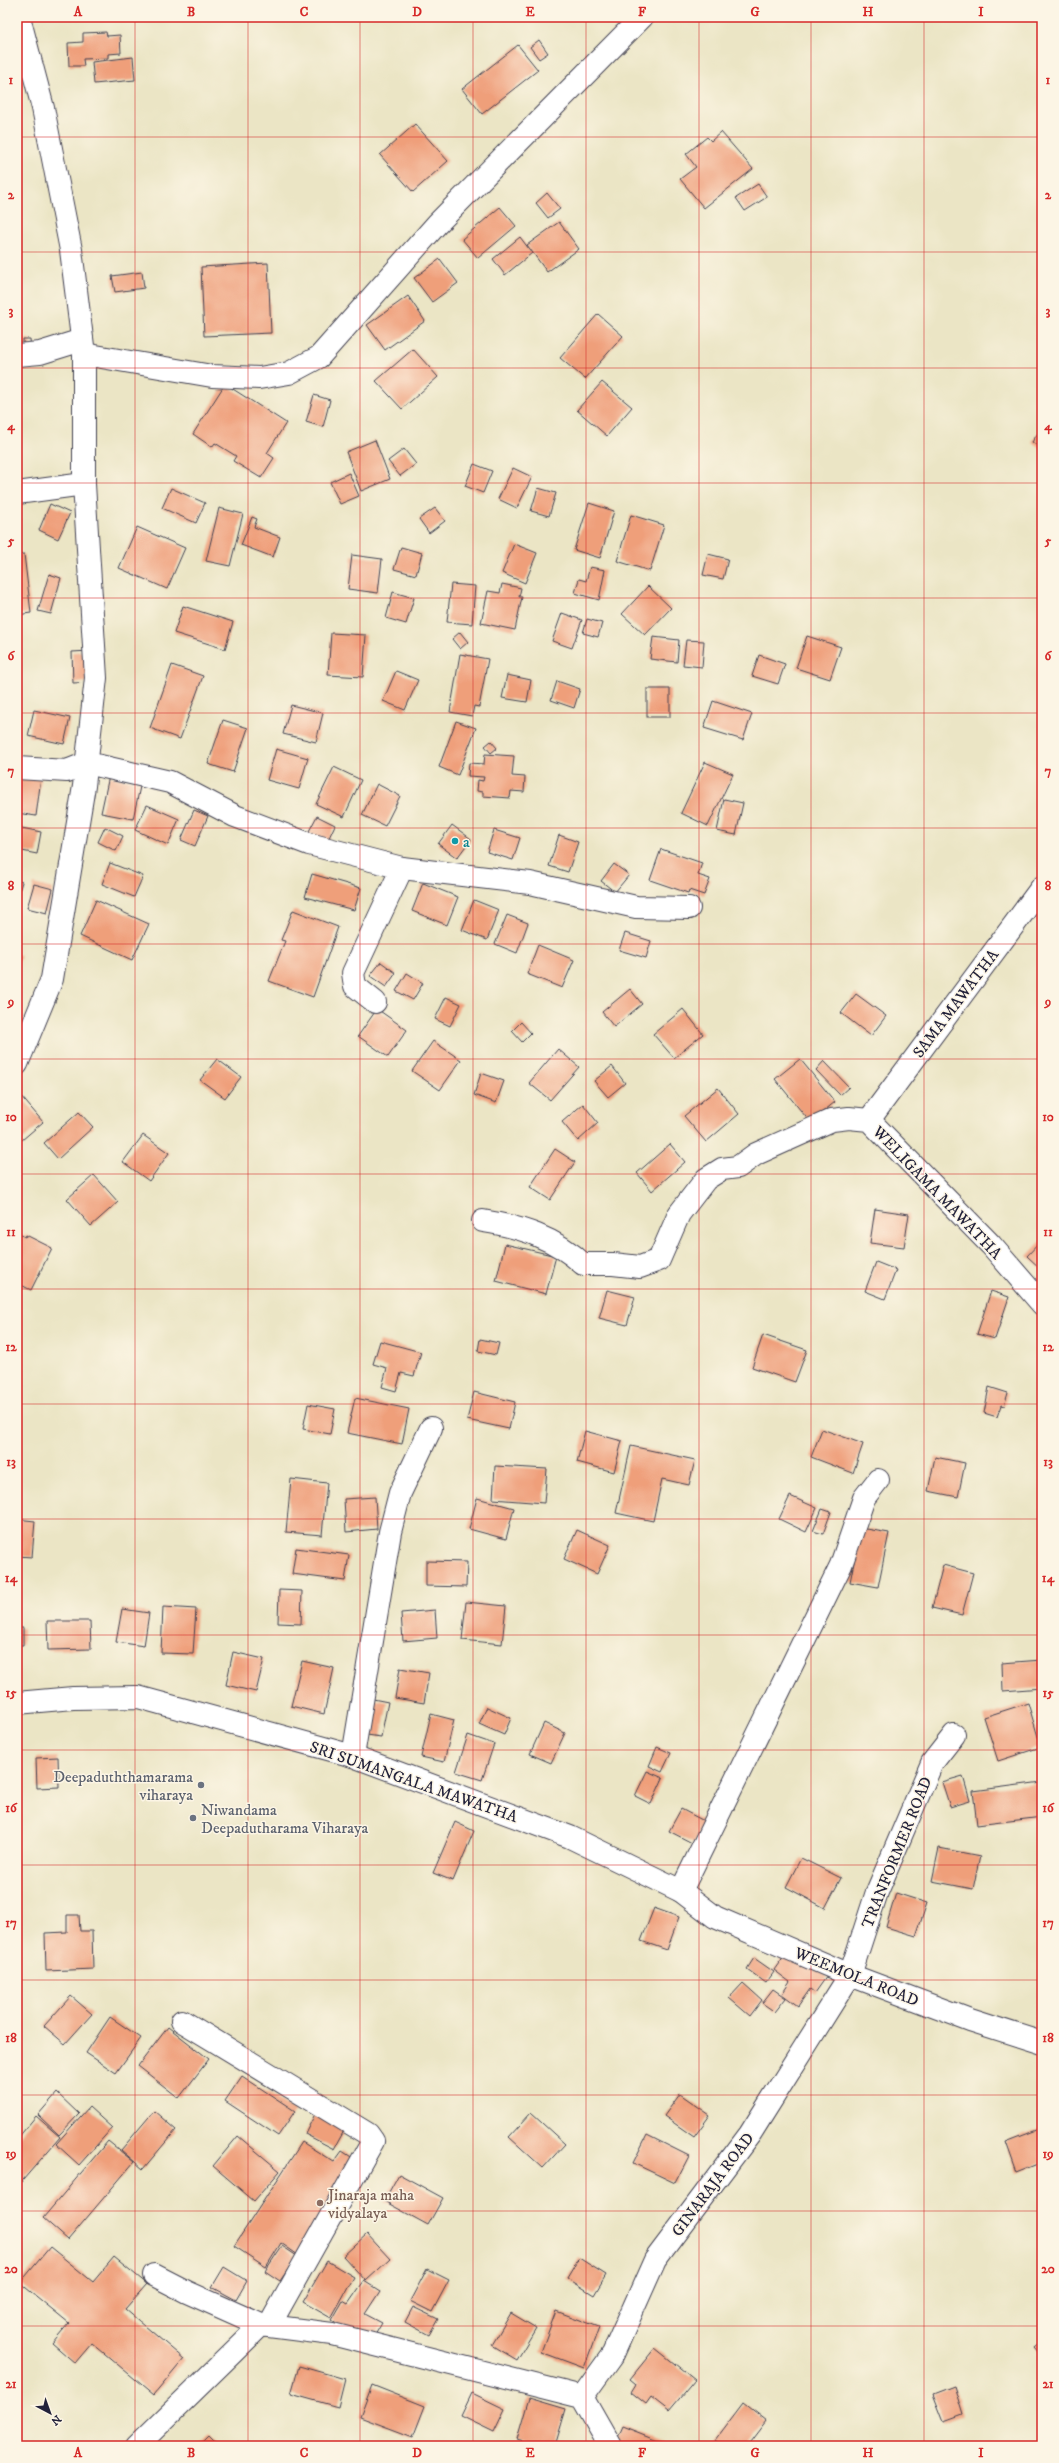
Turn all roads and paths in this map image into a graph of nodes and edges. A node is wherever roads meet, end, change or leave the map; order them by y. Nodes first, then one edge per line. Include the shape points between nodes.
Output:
1 (19, 17) edge
2 (642, 17) edge
3 (25, 75) edge
4 (83, 347) junction
5 (17, 355) edge
6 (84, 484) junction
7 (17, 493) edge
8 (87, 763) junction
9 (17, 768) edge
10 (402, 868) junction
11 (1042, 887) edge
12 (689, 908) dead end
13 (375, 1002) dead end
14 (17, 1064) edge
15 (869, 1120) junction
16 (483, 1221) dead end
17 (1042, 1304) edge
18 (431, 1428) dead end
19 (878, 1480) dead end
20 (17, 1703) edge
21 (954, 1735) dead end
22 (353, 1756) junction
23 (681, 1891) junction
24 (850, 1975) junction
25 (182, 2021) dead end
26 (1042, 2043) edge
27 (154, 2275) dead end
28 (265, 2326) junction
29 (582, 2397) junction
30 (137, 2446) edge
31 (610, 2446) edge

1 - 3 street
2 - 4 street via 437,224 319,357 289,373 259,378 212,376
3 - 4 street via 43,108 71,250
4 - 5 street
4 - 6 street
6 - 7 street
6 - 8 street via 96,678
8 - 9 street via 67,771
8 - 10 street via 170,782 235,816 309,844
8 - 14 street via 52,979
10 - 12 street via 530,883 636,907
10 - 13 street via 352,973 355,986
11 - 15 street, SAMA MAWATHA
15 - 16 street, WELIGAMA MAWATHA via 832,1120 756,1154 738,1167 722,1168 706,1179 679,1214 659,1260 640,1267 583,1264 571,1252 519,1227
15 - 17 street, WELIGAMA MAWATHA via 991,1245
18 - 22 street via 400,1493 390,1532
19 - 23 street via 864,1498 841,1565
20 - 22 street, SRI SUMANGALA MAWATHA via 73,1698 138,1697
21 - 24 street, TRANFORMER ROAD via 932,1763 877,1892
22 - 23 street, SRI SUMANGALA MAWATHA via 570,1837
23 - 24 street, WEEMOLA ROAD via 715,1917
24 - 26 street, WEEMOLA ROAD via 970,2020
24 - 29 street, GINARAJA ROAD via 750,2134 655,2260 613,2354
25 - 28 street via 368,2134 373,2141
27 - 28 street
28 - 29 street via 332,2334
28 - 30 street
29 - 31 street

